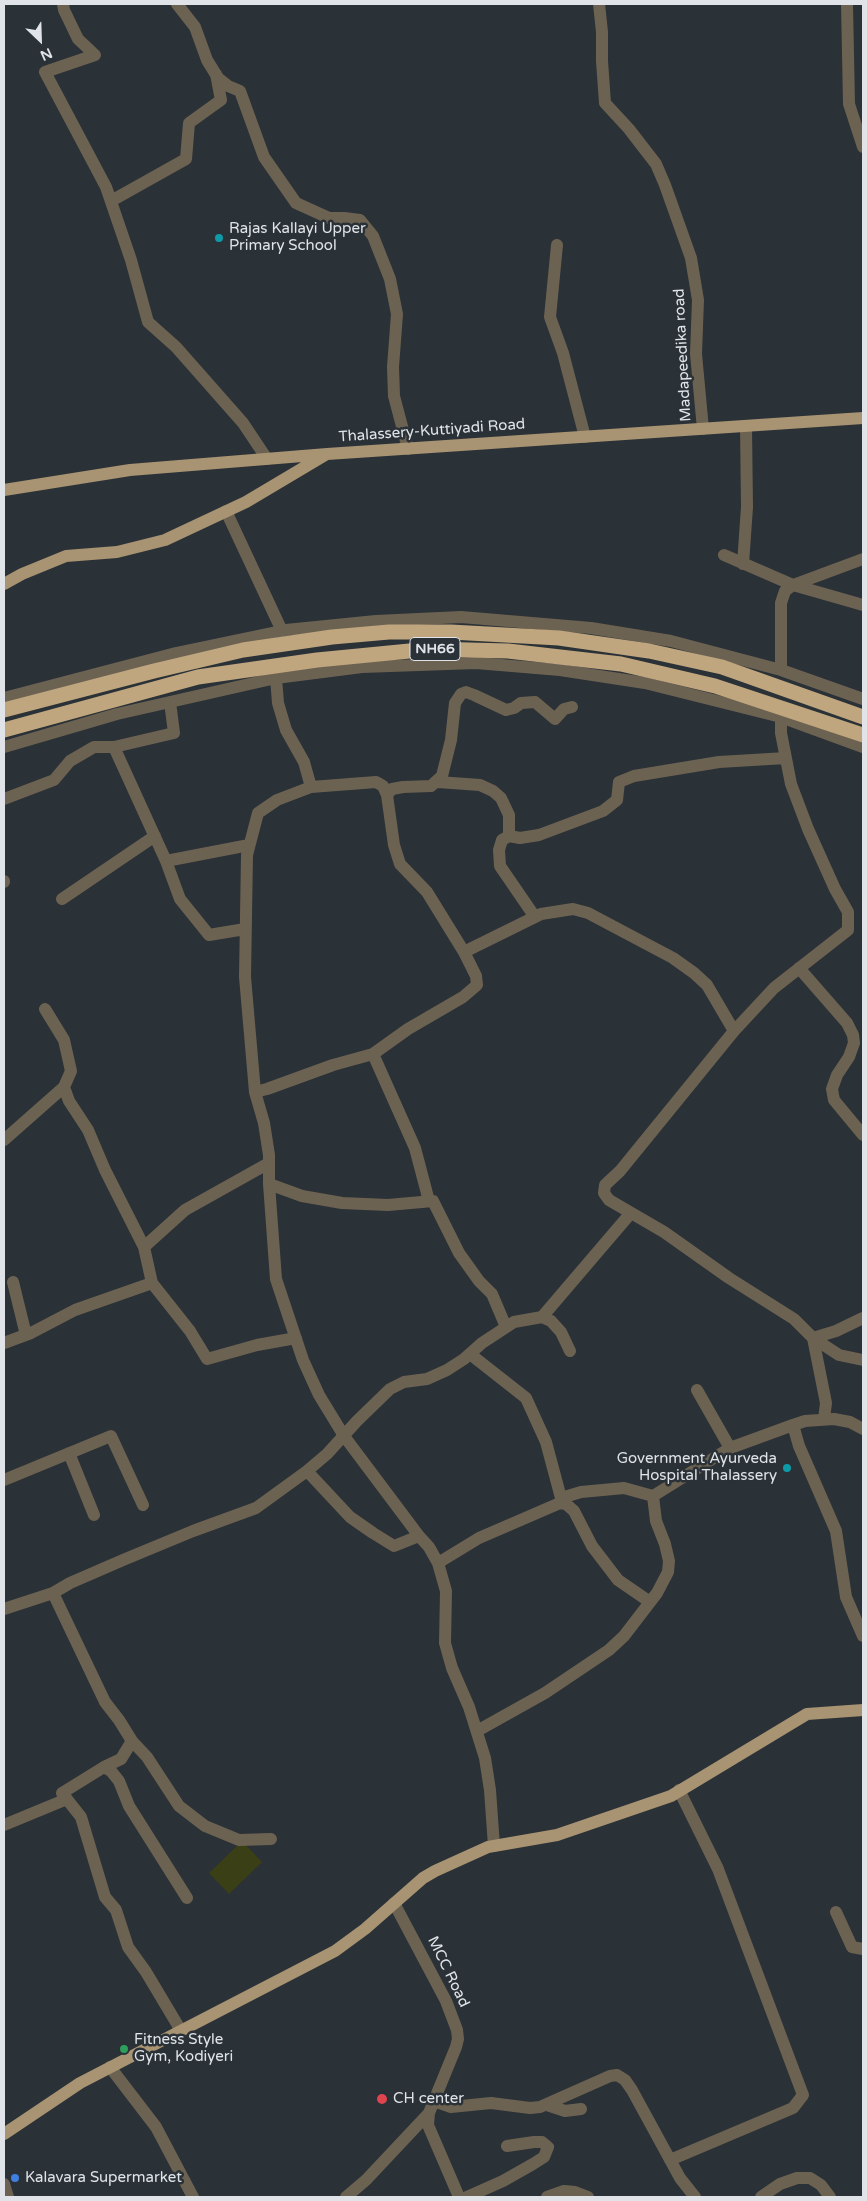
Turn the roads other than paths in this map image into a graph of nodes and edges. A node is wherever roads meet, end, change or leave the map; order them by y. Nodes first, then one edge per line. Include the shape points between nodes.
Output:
1 (63, 4) edge
2 (177, 4) edge
3 (598, 4) edge
4 (847, 4) edge
5 (216, 74) junction
6 (863, 147) edge
7 (111, 201) junction
8 (558, 245) dead end
9 (863, 418) edge
10 (746, 426) junction
11 (703, 429) junction
12 (585, 437) junction
13 (408, 449) junction
14 (327, 454) junction
15 (267, 459) junction
16 (4, 490) edge
17 (226, 511) junction
18 (724, 555) dead end
19 (863, 559) edge
20 (743, 564) junction
21 (4, 584) edge
22 (793, 585) junction
23 (863, 605) edge
24 (282, 631) junction
25 (781, 670) junction
26 (276, 678) junction
27 (4, 698) edge
28 (863, 699) edge
29 (170, 702) junction
30 (572, 707) dead end
31 (4, 710) edge
32 (781, 717) junction
33 (863, 717) edge
34 (4, 730) edge
35 (863, 735) edge
36 (4, 747) edge
37 (114, 747) junction
38 (863, 747) edge
39 (786, 758) junction
40 (438, 782) junction
41 (311, 787) junction
42 (387, 794) junction
43 (4, 799) edge
44 (154, 836) junction
45 (509, 836) junction
46 (249, 845) junction
47 (166, 860) junction
48 (62, 899) dead end
49 (535, 917) junction
50 (245, 928) junction
51 (464, 952) junction
52 (799, 968) junction
53 (45, 1009) dead end
54 (734, 1031) junction
55 (373, 1054) junction
56 (64, 1087) junction
57 (255, 1092) junction
58 (863, 1135) edge
59 (4, 1140) edge
60 (269, 1163) junction
61 (269, 1184) junction
62 (429, 1201) junction
63 (630, 1214) junction
64 (144, 1247) junction
65 (13, 1282) dead end
66 (152, 1283) junction
67 (542, 1317) junction
68 (863, 1318) edge
69 (506, 1327) junction
70 (26, 1335) junction
71 (296, 1338) junction
72 (812, 1338) junction
73 (4, 1343) edge
74 (570, 1351) dead end
75 (470, 1354) junction
76 (863, 1360) edge
77 (697, 1390) dead end
78 (824, 1419) junction
79 (793, 1425) junction
80 (863, 1429) edge
81 (344, 1436) junction
82 (730, 1448) junction
83 (69, 1453) junction
84 (307, 1471) junction
85 (4, 1480) edge
86 (653, 1496) junction
87 (560, 1500) junction
88 (143, 1505) dead end
89 (94, 1516) dead end
90 (419, 1536) junction
91 (438, 1563) junction
92 (53, 1593) junction
93 (650, 1602) junction
94 (4, 1609) edge
95 (863, 1636) edge
96 (863, 1710) edge
97 (478, 1731) junction
98 (132, 1741) junction
99 (104, 1767) junction
100 (679, 1790) junction
101 (67, 1799) junction
102 (4, 1825) edge
103 (271, 1838) dead end
104 (494, 1846) junction
105 (187, 1898) dead end
106 (394, 1903) junction
107 (836, 1912) dead end
108 (863, 1950) edge
109 (180, 2030) junction
110 (110, 2067) junction
111 (434, 2101) junction
112 (547, 2105) junction
113 (581, 2109) dead end
114 (429, 2113) junction
115 (4, 2134) edge
116 (506, 2146) dead end
117 (670, 2160) junction
118 (4, 2184) edge
119 (8, 2197) edge
120 (193, 2197) edge
121 (346, 2197) edge
122 (459, 2197) edge
123 (467, 2197) edge
124 (548, 2197) edge
125 (588, 2197) edge
126 (695, 2197) edge
127 (761, 2197) edge
128 (830, 2197) edge

1 - 7 street via 78,39 95,55 45,72
2 - 5 street via 195,27 207,60
3 - 11 street, Madapeedika road via 606,103 656,164 691,258 698,300 696,354
4 - 6 street via 849,104
5 - 7 street via 221,100 189,123 186,159
5 - 13 street via 228,86 240,91 264,157 296,202 329,218 360,220 373,236 390,279 397,314 394,396
7 - 15 street via 148,322 176,347 243,422
8 - 12 street via 550,317
9 - 10 main road, Thalassery-Kuttiyadi Road
10 - 11 main road, Thalassery-Kuttiyadi Road
10 - 20 street via 747,507
11 - 12 main road, Thalassery-Kuttiyadi Road
12 - 13 main road, Thalassery-Kuttiyadi Road
13 - 14 main road, Thalassery-Kuttiyadi Road
14 - 15 main road, Thalassery-Kuttiyadi Road
14 - 17 main road
15 - 16 main road, Thalassery-Kuttiyadi Road via 130,470
17 - 21 main road via 166,540 117,552 66,556
17 - 24 street
18 - 20 street
19 - 22 street
20 - 22 street
22 - 23 street
22 - 25 street via 785,591 781,603
24 - 25 street via 376,621 461,617 591,628 653,638
24 - 27 street via 176,653
25 - 28 street
26 - 29 street
26 - 32 street via 362,667 476,662 645,683
26 - 41 street via 278,703 286,730 304,762
29 - 36 street
29 - 37 street via 174,733
30 - 40 street via 564,709 555,718 535,702 521,703 506,710 474,694 461,694 455,703 451,740
31 - 33 highway, NH66 via 243,650 389,632 451,632 559,638 649,651 722,667
32 - 38 street
32 - 39 street
34 - 35 highway, NH66 via 198,677 317,660 430,649 508,651 622,664 715,686
37 - 43 street via 94,746 70,761 54,780
37 - 44 street
39 - 45 street via 719,762 634,776 619,782 617,800 603,811 539,835
39 - 52 street via 791,784 808,829 848,912 848,930
40 - 42 street via 425,787 392,789
40 - 45 street via 480,785 492,790 501,798 508,815
41 - 42 street via 376,782
41 - 46 street via 277,800 258,813
42 - 51 street via 400,864 427,892
44 - 47 street
44 - 48 street
45 - 49 street via 502,840 500,866
46 - 47 street
46 - 50 street
47 - 50 street via 180,899 209,935
49 - 51 street
49 - 54 street via 574,909 588,913 673,958 707,985
50 - 57 street
51 - 55 street via 477,985
52 - 54 street via 774,988
52 - 58 street via 847,1023 853,1035 849,1057 832,1089 834,1100
53 - 56 street via 64,1040 71,1071
54 - 63 street via 620,1171 604,1185 604,1193 609,1200
55 - 57 street
55 - 62 street via 415,1148
56 - 59 street
56 - 64 street
57 - 60 street via 264,1123
60 - 61 street
60 - 64 street via 185,1210
61 - 62 street via 302,1196 342,1203 410,1205
61 - 71 street via 276,1278
62 - 69 street via 435,1204 459,1253 492,1294
63 - 67 street
63 - 72 street via 664,1232 794,1319
64 - 66 street
65 - 70 street
66 - 70 street via 76,1310
66 - 71 street via 190,1331 207,1359
67 - 69 street via 514,1322
67 - 74 street via 561,1332
68 - 72 street
69 - 75 street
70 - 73 street
71 - 81 street via 319,1395
72 - 76 street via 839,1355
72 - 78 street via 826,1403
75 - 81 street via 427,1379 404,1382 390,1389
75 - 87 street via 526,1398 546,1442
77 - 82 street
78 - 79 street via 805,1420
78 - 80 street via 850,1422
79 - 82 street
79 - 95 street via 836,1531 846,1597
81 - 84 street
81 - 90 street
82 - 86 street
83 - 85 street
83 - 88 street via 111,1436
83 - 89 street
84 - 90 street via 350,1517 394,1546
84 - 92 street via 256,1508 193,1531
86 - 87 street via 624,1488 581,1492
86 - 93 street via 656,1521 669,1560 668,1572
87 - 91 street via 479,1538
87 - 93 street via 574,1511 592,1546 618,1580
90 - 91 street
91 - 97 street via 446,1591 445,1643
92 - 94 street
92 - 98 street via 105,1702
93 - 97 street via 609,1650 545,1693
96 - 100 main road via 806,1714
97 - 104 street via 490,1790
98 - 99 street via 120,1759
98 - 103 street via 147,1757 179,1806 205,1826 239,1840
99 - 101 street via 62,1793
99 - 105 street via 119,1781 130,1806
100 - 104 main road via 670,1796 557,1835
100 - 117 street via 718,1869 803,2096 793,2108
101 - 102 street
101 - 109 street via 81,1817 104,1897 116,1910 128,1947
104 - 106 main road via 435,1871
106 - 109 main road via 334,1951
106 - 111 street, MCC Road via 446,2001 457,2030 456,2047
107 - 108 street via 852,1946
109 - 110 main road
110 - 115 main road via 80,2083
110 - 120 street via 156,2126
111 - 112 street via 451,2107 491,2103 530,2108
111 - 114 street, MCC Road
112 - 113 street via 565,2111
112 - 117 street via 617,2075 632,2090
114 - 121 street
114 - 122 street via 428,2125
116 - 123 street via 542,2142 548,2147 544,2157 528,2167
117 - 126 street
118 - 119 street
124 - 125 street via 564,2192
127 - 128 street via 780,2184 797,2178 810,2178 821,2185

